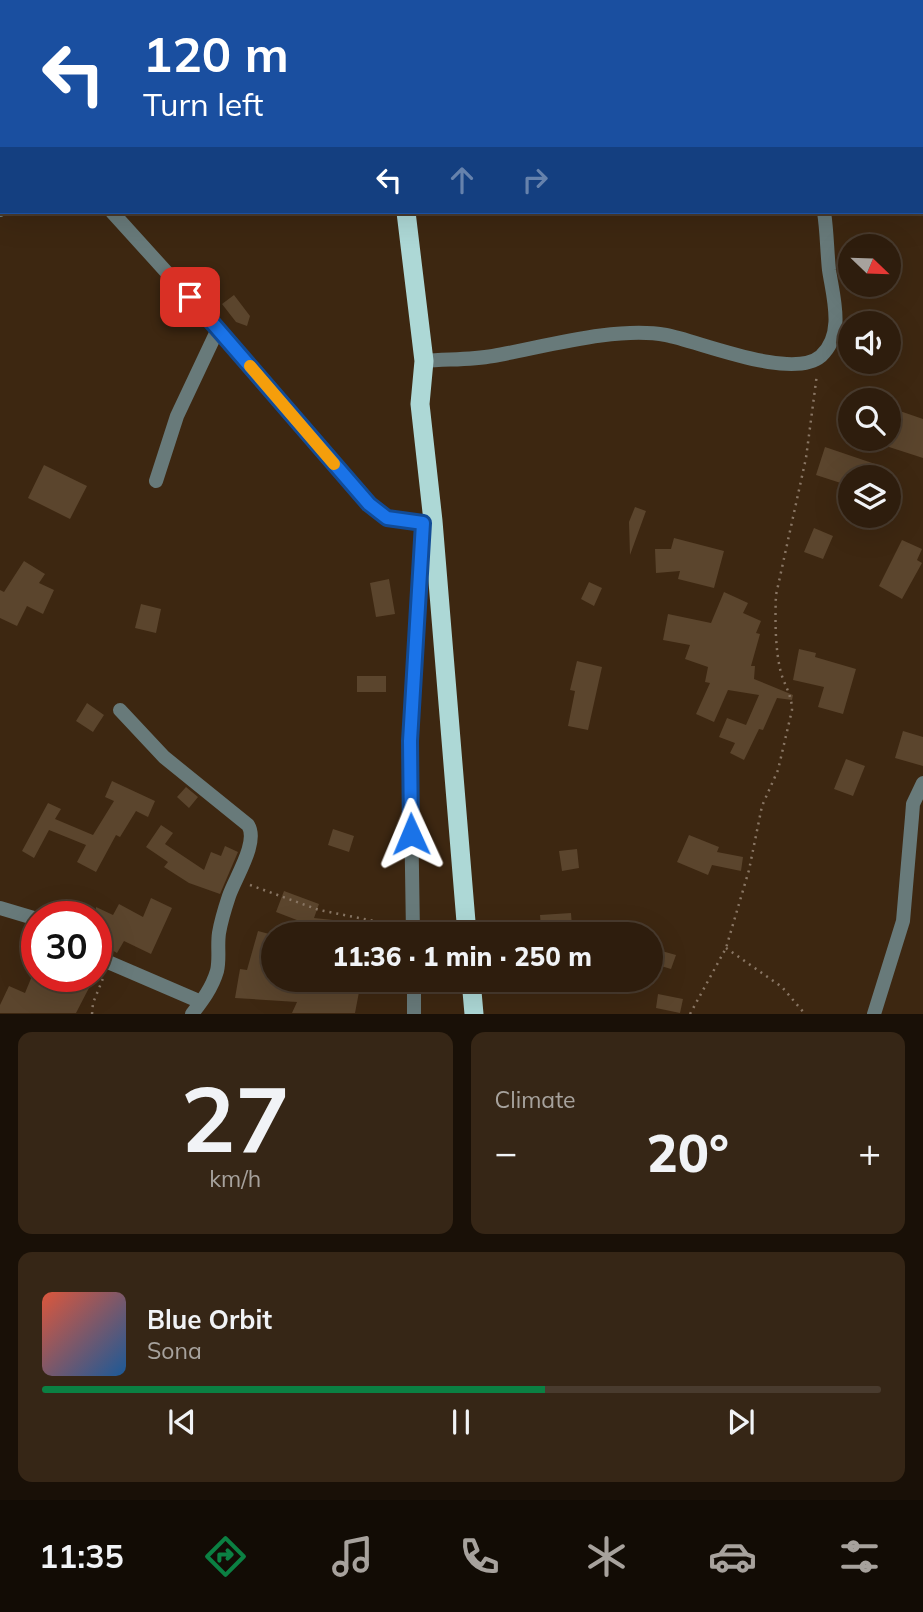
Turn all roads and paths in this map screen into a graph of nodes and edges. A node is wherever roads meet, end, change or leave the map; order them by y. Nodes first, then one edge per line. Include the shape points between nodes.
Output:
1 (114, 214) edge
2 (406, 214) edge
3 (824, 214) edge
4 (218, 329) junction
5 (820, 357) junction
6 (424, 361) junction
7 (156, 481) dead end
8 (428, 522) junction
9 (120, 710) dead end
10 (923, 783) edge
11 (235, 879) junction
12 (0, 908) edge
13 (21, 914) edge
14 (376, 922) edge
15 (413, 922) edge
16 (466, 922) edge
17 (726, 948) junction
18 (112, 964) edge
19 (96, 992) edge
20 (414, 992) edge
21 (472, 992) edge
22 (196, 1008) edge
23 (92, 1013) edge
24 (414, 1013) edge
25 (474, 1013) edge
26 (690, 1013) edge
27 (805, 1013) edge
28 (874, 1013) edge

1 - 4 street
2 - 6 highway
3 - 5 street via 836,304 834,334
4 - 7 street via 177,415
4 - 8 street via 377,512 387,518
5 - 6 street via 804,363 774,362 726,354 668,335 632,331 491,356
5 - 17 path via 806,458 776,595 781,672 792,710
6 - 8 highway via 420,404
8 - 15 street via 410,741
8 - 16 highway
9 - 11 street via 164,757 251,829 251,844
10 - 28 street via 913,804 901,932
11 - 14 path via 319,910
11 - 22 street via 219,936 217,970
12 - 13 street
17 - 26 path
17 - 27 path via 782,987
18 - 22 street
19 - 23 path
20 - 24 street
21 - 25 highway

